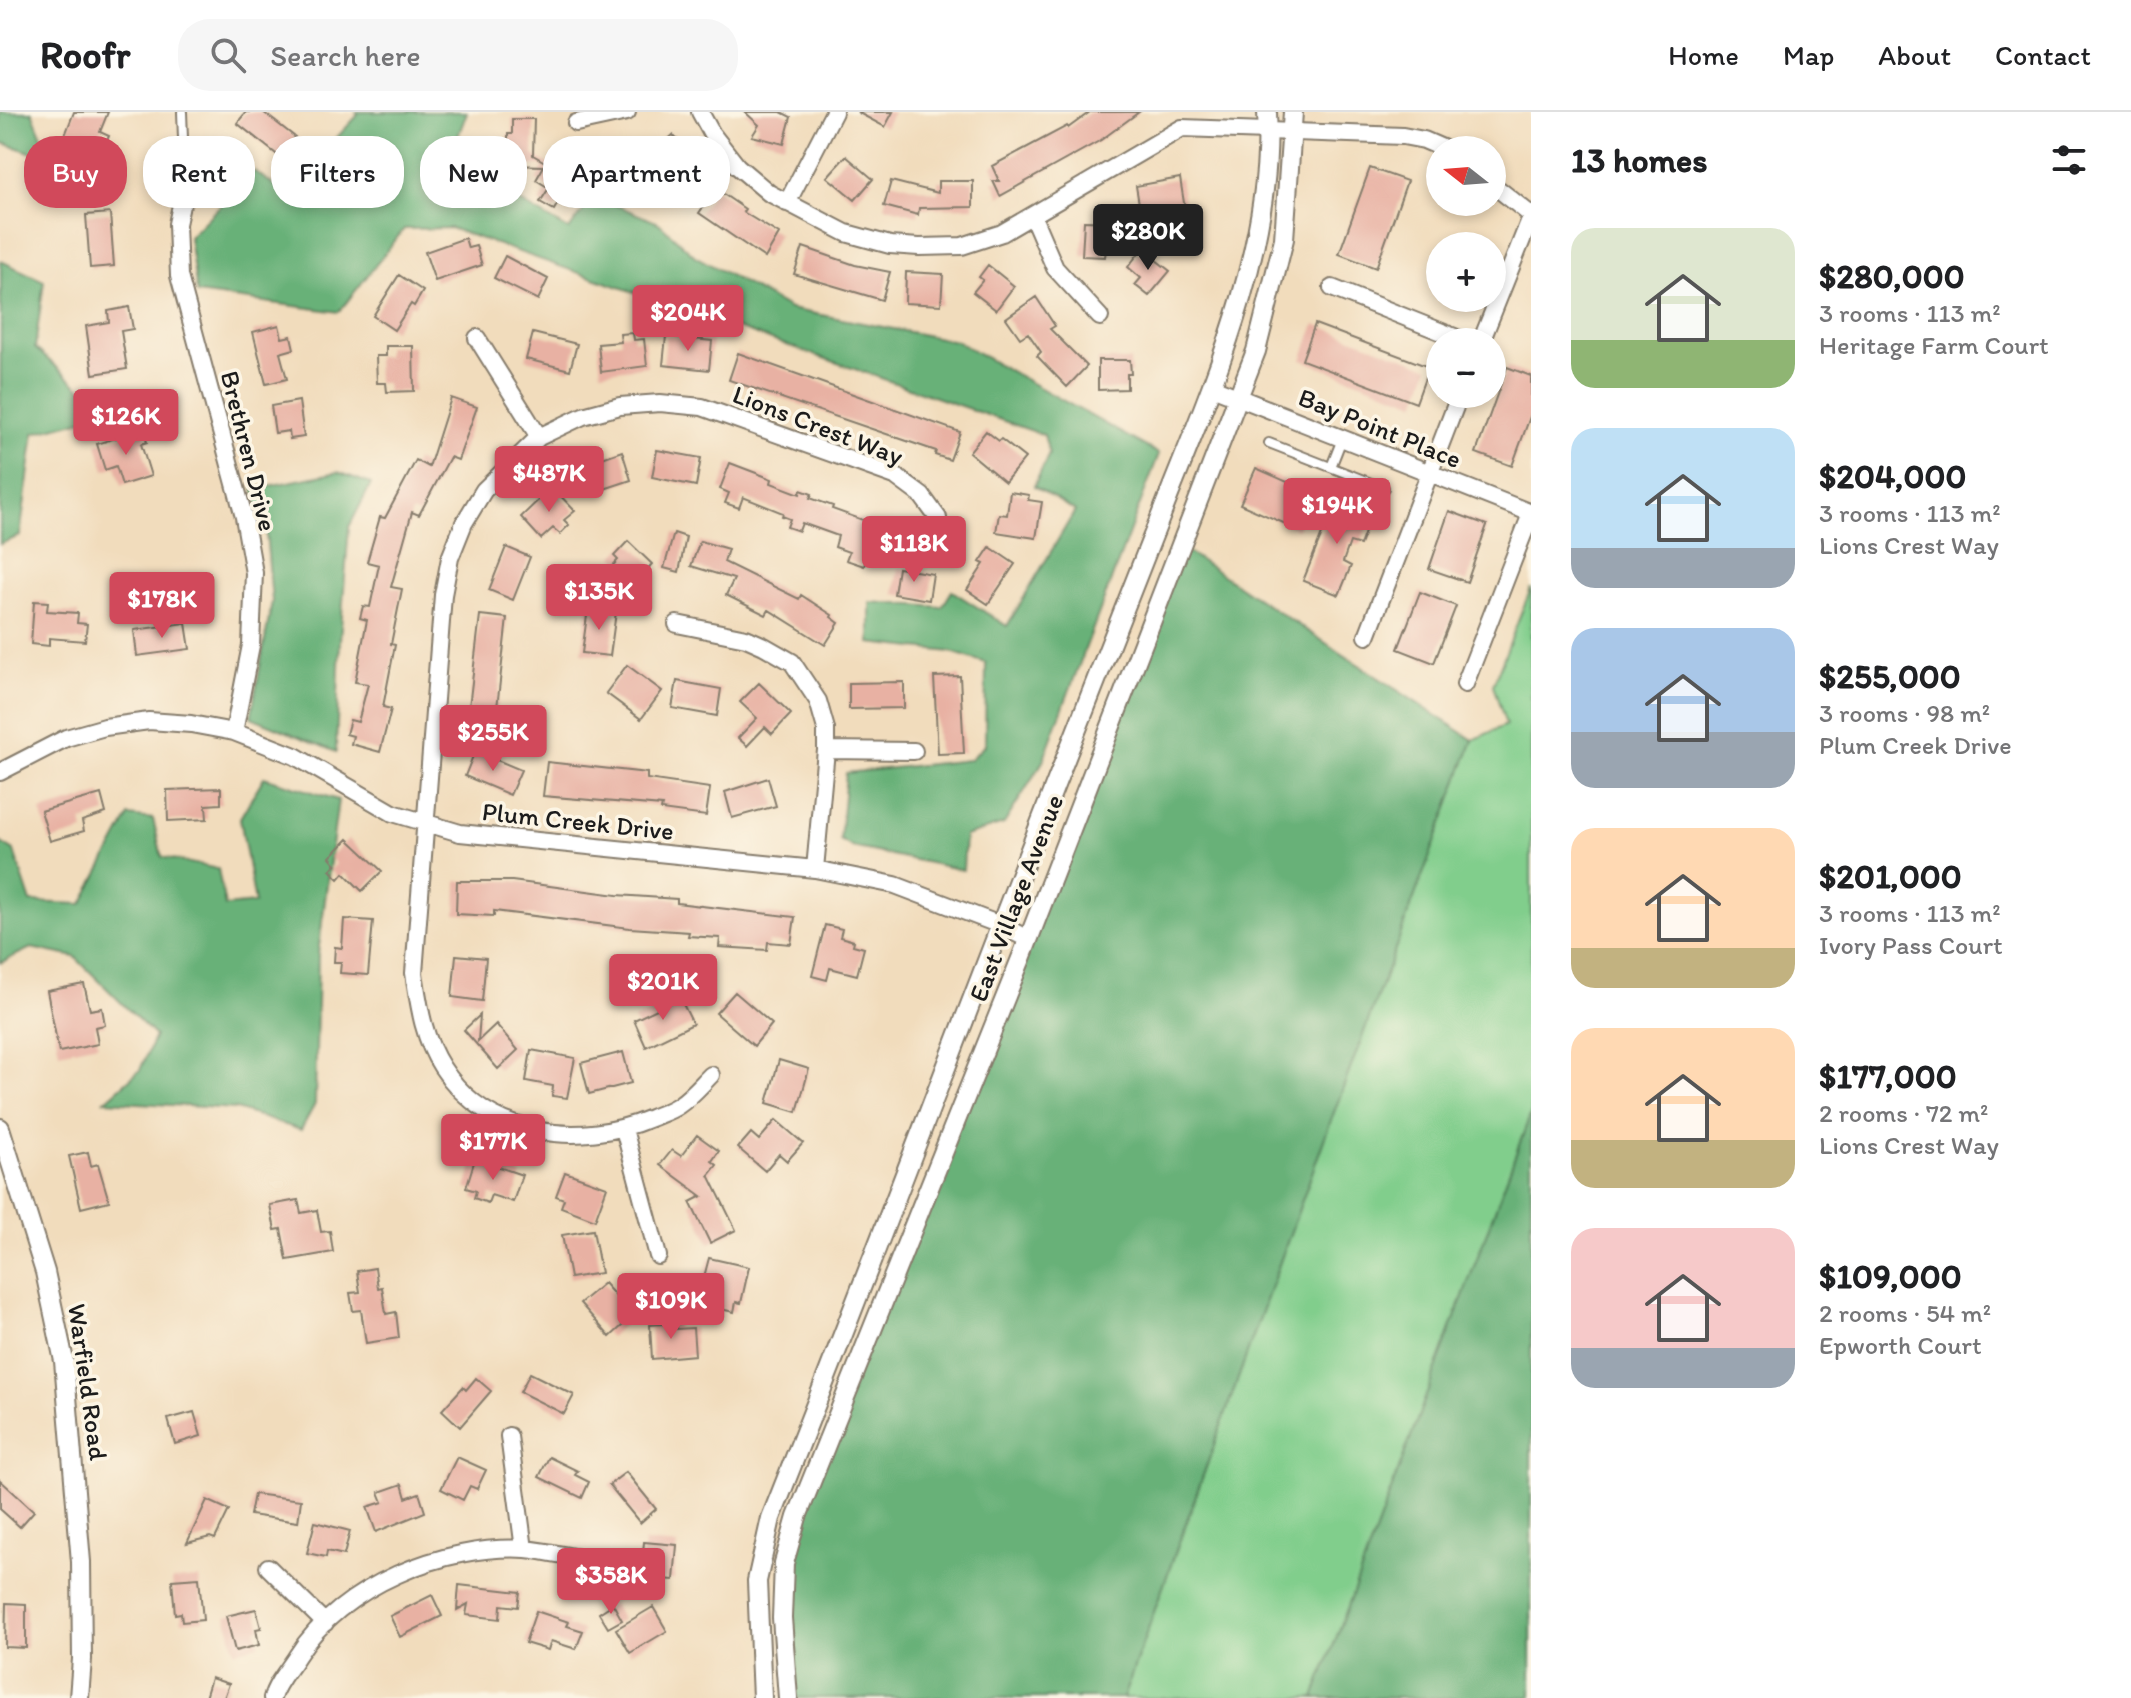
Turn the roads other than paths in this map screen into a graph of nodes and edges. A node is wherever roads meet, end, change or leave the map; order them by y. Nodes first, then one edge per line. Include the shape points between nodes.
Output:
1 (182, 112) edge
2 (627, 112) edge
3 (700, 112) edge
4 (834, 112) edge
5 (1293, 112) edge
6 (1267, 121) edge
7 (576, 123) dead end
8 (1292, 131) junction
9 (183, 136) edge
10 (1426, 141) edge
11 (1506, 195) edge
12 (787, 203) junction
13 (180, 208) edge
14 (1531, 216) edge
15 (1033, 217) junction
16 (1332, 288) dead end
17 (1100, 317) dead end
18 (1432, 328) edge
19 (1487, 328) edge
20 (477, 338) dead end
21 (1212, 387) junction
22 (1238, 397) junction
23 (1454, 408) edge
24 (539, 437) junction
25 (1342, 439) junction
26 (1269, 443) dead end
27 (1331, 467) junction
28 (1428, 474) junction
29 (1384, 488) dead end
30 (1531, 514) edge
31 (938, 518) dead end
32 (677, 624) dead end
33 (1367, 636) dead end
34 (1465, 684) dead end
35 (234, 732) junction
36 (826, 750) junction
37 (914, 751) dead end
38 (0, 772) edge
39 (425, 823) junction
40 (815, 869) junction
41 (1000, 925) junction
42 (1028, 939) junction
43 (711, 1075) dead end
44 (0, 1128) edge
45 (624, 1129) junction
46 (658, 1256) dead end
47 (509, 1436) dead end
48 (524, 1549) junction
49 (580, 1558) dead end
50 (268, 1567) dead end
51 (325, 1623) junction
52 (79, 1698) edge
53 (272, 1698) edge
54 (762, 1698) edge
55 (788, 1698) edge

1 - 9 lane
2 - 7 street
3 - 12 street via 737,166
4 - 12 street
5 - 8 street, East Village Avenue
6 - 8 street
6 - 15 street via 1182,128
6 - 21 street, East Village Avenue via 1261,210
8 - 10 street
8 - 22 street, East Village Avenue via 1284,239 1256,351
11 - 14 street
12 - 15 street via 846,233 919,247 962,246
13 - 35 street, Brethren Drive via 179,276 244,517 254,573 251,645
14 - 19 street
15 - 17 street via 1055,268
16 - 18 street
20 - 24 street
21 - 22 street, Bay Point Place
21 - 41 street, East Village Avenue
22 - 25 street, Bay Point Place
22 - 42 street, East Village Avenue
23 - 28 street
24 - 31 street, Lions Crest Way via 620,406 702,407 895,476 922,496
24 - 39 street, Lions Crest Way via 484,490 450,558
25 - 27 lane
25 - 28 street, Bay Point Place
26 - 27 lane
27 - 29 lane
28 - 30 street, Bay Point Place
28 - 33 street
30 - 34 street
32 - 36 street via 746,638 792,662 818,701
35 - 38 street, Plum Creek Drive via 149,721 105,727 66,738
35 - 39 street, Plum Creek Drive via 295,756 393,813
36 - 37 street
36 - 40 street
39 - 40 street, Plum Creek Drive via 460,833
39 - 45 street, Lions Crest Way via 414,973 420,1019 441,1066 468,1095 508,1122 566,1135
40 - 41 street, Plum Creek Drive via 895,885
41 - 42 street, Plum Creek Drive
41 - 54 street, East Village Avenue via 771,1518 757,1581
42 - 55 street, East Village Avenue via 797,1517 784,1563
43 - 45 street, Lions Crest Way via 678,1106
44 - 52 street, Warfield Road via 45,1272 64,1361 81,1562
45 - 46 street
47 - 48 street
48 - 49 street
48 - 51 street via 430,1561 363,1593
50 - 51 street
51 - 53 street via 307,1640

